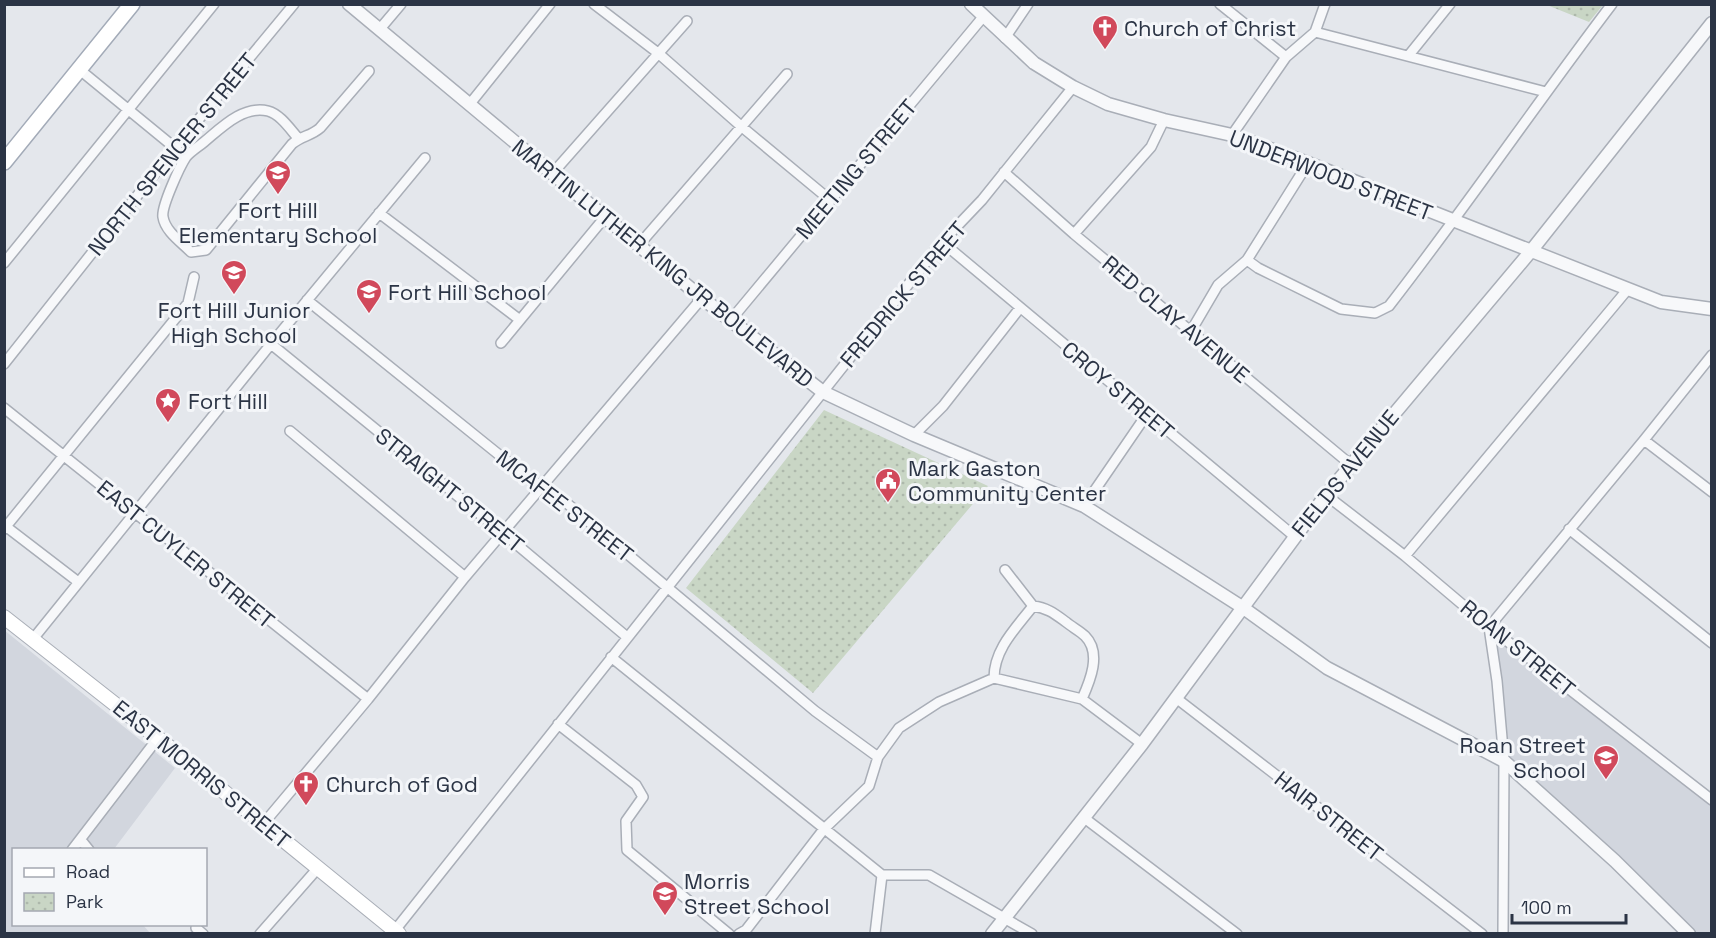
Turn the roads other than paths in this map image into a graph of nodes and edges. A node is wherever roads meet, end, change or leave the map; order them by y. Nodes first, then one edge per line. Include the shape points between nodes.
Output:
1 (132, 4) edge
2 (214, 4) edge
3 (294, 4) edge
4 (349, 4) edge
5 (401, 4) edge
6 (550, 4) edge
7 (594, 4) edge
8 (971, 4) edge
9 (1028, 4) edge
10 (1220, 4) edge
11 (1325, 4) edge
12 (1450, 4) edge
13 (1612, 4) edge
14 (983, 17) junction
15 (687, 21) dead end
16 (1712, 23) edge
17 (379, 30) junction
18 (1315, 32) junction
19 (1005, 38) junction
20 (658, 53) junction
21 (1408, 55) junction
22 (1286, 57) junction
23 (80, 70) junction
24 (369, 70) dead end
25 (787, 75) dead end
26 (1073, 87) junction
27 (1546, 92) junction
28 (469, 105) junction
29 (128, 110) junction
30 (1164, 120) junction
31 (742, 127) junction
32 (1232, 135) junction
33 (298, 138) junction
34 (175, 148) junction
35 (186, 157) junction
36 (425, 158) dead end
37 (4, 162) edge
38 (1308, 163) junction
39 (1004, 172) junction
40 (552, 174) junction
41 (830, 200) junction
42 (379, 213) junction
43 (604, 217) junction
44 (1454, 222) junction
45 (1074, 234) junction
46 (942, 242) junction
47 (638, 246) junction
48 (1531, 250) junction
49 (1247, 260) junction
50 (4, 263) edge
51 (194, 277) dead end
52 (1628, 289) junction
53 (702, 298) junction
54 (307, 300) junction
55 (1020, 308) junction
56 (1712, 309) edge
57 (520, 320) junction
58 (730, 321) junction
59 (1191, 331) junction
60 (501, 343) dead end
61 (271, 344) junction
62 (1712, 355) edge
63 (4, 364) edge
64 (823, 392) junction
65 (4, 408) edge
66 (1147, 414) junction
67 (290, 431) dead end
68 (914, 435) junction
69 (1644, 440) junction
70 (64, 457) junction
71 (1350, 464) junction
72 (545, 485) junction
73 (1712, 492) edge
74 (1326, 495) junction
75 (1084, 506) junction
76 (134, 513) junction
77 (5, 527) edge
78 (1569, 529) junction
79 (503, 533) junction
80 (1294, 536) junction
81 (1405, 556) junction
82 (1005, 570) dead end
83 (465, 577) junction
84 (77, 582) junction
85 (667, 586) junction
86 (1033, 606) junction
87 (1242, 607) junction
88 (4, 617) edge
89 (1489, 627) junction
90 (627, 637) junction
91 (33, 639) junction
92 (1712, 643) edge
93 (611, 657) junction
94 (994, 678) junction
95 (368, 699) junction
96 (1082, 699) junction
97 (1176, 699) junction
98 (558, 724) junction
99 (158, 738) junction
100 (1142, 744) junction
101 (878, 757) junction
102 (1504, 762) junction
103 (1712, 800) edge
104 (1083, 817) junction
105 (264, 823) junction
106 (824, 829) junction
107 (81, 840) junction
108 (73, 848) edge
109 (88, 848) edge
110 (318, 868) junction
111 (882, 875) junction
112 (1004, 918) junction
113 (395, 932) edge
114 (742, 932) edge
115 (260, 933) edge
116 (729, 933) edge
117 (875, 933) edge
118 (992, 933) edge
119 (1032, 933) edge
120 (1237, 933) edge
121 (1482, 933) edge
122 (1503, 933) edge
123 (1689, 933) edge

1 - 23 main road
2 - 29 street
3 - 34 street, NORTH SPENCER STREET
4 - 17 street, MARTIN LUTHER KING JR BOULEVARD
5 - 17 street
6 - 28 street
7 - 20 street
8 - 14 street, UNDERWOOD STREET
9 - 19 street
10 - 22 street
11 - 18 street
12 - 21 street
13 - 27 street
14 - 19 street, UNDERWOOD STREET
14 - 41 street, MEETING STREET
15 - 20 street
16 - 48 street, FIELDS AVENUE
17 - 28 street, MARTIN LUTHER KING JR BOULEVARD
18 - 21 street
18 - 22 street
19 - 26 street, UNDERWOOD STREET via 1034,63
20 - 31 street
20 - 40 street
21 - 27 street
22 - 32 street
23 - 29 street
23 - 37 main road
24 - 33 street via 314,134
25 - 31 street
26 - 30 street, UNDERWOOD STREET via 1108,104
26 - 39 street, FREDRICK STREET
27 - 44 street
28 - 40 street, MARTIN LUTHER KING JR BOULEVARD
29 - 34 street
29 - 50 street
30 - 32 street, UNDERWOOD STREET
30 - 45 street via 1151,147
31 - 41 street
31 - 47 street
32 - 38 street, UNDERWOOD STREET
33 - 35 street via 276,115 256,110 229,122
33 - 35 street via 206,250 191,252 166,225 162,214
34 - 35 street
34 - 63 street, NORTH SPENCER STREET
36 - 42 street
38 - 44 street, UNDERWOOD STREET
38 - 49 street
39 - 45 street, RED CLAY AVENUE
39 - 46 street, FREDRICK STREET
40 - 43 street, MARTIN LUTHER KING JR BOULEVARD
41 - 58 street, MEETING STREET
42 - 54 street
42 - 57 street
43 - 47 street, MARTIN LUTHER KING JR BOULEVARD
43 - 57 street
44 - 48 street, UNDERWOOD STREET
44 - 49 street via 1389,306 1375,313 1341,309
45 - 59 street, RED CLAY AVENUE
46 - 55 street, CROY STREET
46 - 64 street, FREDRICK STREET
47 - 53 street, MARTIN LUTHER KING JR BOULEVARD
48 - 52 street, UNDERWOOD STREET
48 - 71 street, FIELDS AVENUE
49 - 59 street via 1218,285
51 - 70 street via 188,303
52 - 56 street, UNDERWOOD STREET via 1661,302
52 - 81 street
53 - 58 street, MARTIN LUTHER KING JR BOULEVARD
53 - 72 street
54 - 61 street
54 - 72 street, MCAFEE STREET via 534,483
55 - 66 street, CROY STREET
55 - 68 street via 943,405
57 - 60 street
58 - 64 street, MARTIN LUTHER KING JR BOULEVARD
59 - 71 street, RED CLAY AVENUE
61 - 76 street
61 - 79 street, STRAIGHT STREET
62 - 69 street
64 - 68 street, MARTIN LUTHER KING JR BOULEVARD
64 - 85 street, FREDRICK STREET
65 - 70 street, EAST CUYLER STREET
66 - 75 street
66 - 80 street, CROY STREET
67 - 83 street
68 - 75 street, MARTIN LUTHER KING JR BOULEVARD
69 - 73 street
69 - 78 street
70 - 76 street, EAST CUYLER STREET
70 - 77 street
71 - 74 street, FIELDS AVENUE
72 - 79 street
72 - 85 street, MCAFEE STREET
74 - 80 street, FIELDS AVENUE
74 - 81 street, ROAN STREET
75 - 87 street, MARTIN LUTHER KING JR BOULEVARD
76 - 84 street
76 - 95 street, EAST CUYLER STREET
77 - 84 street
78 - 89 street
78 - 92 street
79 - 83 street
79 - 90 street, STRAIGHT STREET
80 - 87 street, FIELDS AVENUE
81 - 89 street, ROAN STREET
82 - 86 street
83 - 95 street
84 - 91 street
85 - 90 street, FREDRICK STREET
85 - 101 street, MCAFEE STREET via 815,711
86 - 94 street via 996,658
86 - 96 street via 1055,613 1087,637 1094,660
87 - 97 street, FIELDS AVENUE
87 - 102 street, MARTIN LUTHER KING JR BOULEVARD via 1327,668
88 - 91 main road, EAST MORRIS STREET
89 - 102 street
89 - 103 street, ROAN STREET
90 - 93 street, FREDRICK STREET
91 - 99 main road, EAST MORRIS STREET
93 - 98 street, FREDRICK STREET
93 - 106 street
94 - 96 street
94 - 101 street via 939,702 899,728
95 - 105 street
96 - 100 street
97 - 100 street, FIELDS AVENUE
97 - 121 street, HAIR STREET
98 - 113 street, FREDRICK STREET
98 - 116 street via 636,785 644,797 626,821 627,850
99 - 105 main road, EAST MORRIS STREET
99 - 107 street
100 - 104 street, FIELDS AVENUE
101 - 106 street via 868,786
102 - 122 street
102 - 123 street, MARTIN LUTHER KING JR BOULEVARD
104 - 112 street, FIELDS AVENUE
104 - 120 street
105 - 110 main road, EAST MORRIS STREET
106 - 111 street
106 - 114 street
107 - 108 street
107 - 109 street
110 - 113 main road, EAST MORRIS STREET
110 - 115 street
111 - 112 street via 929,875
111 - 117 street
112 - 118 street, FIELDS AVENUE
112 - 119 street

